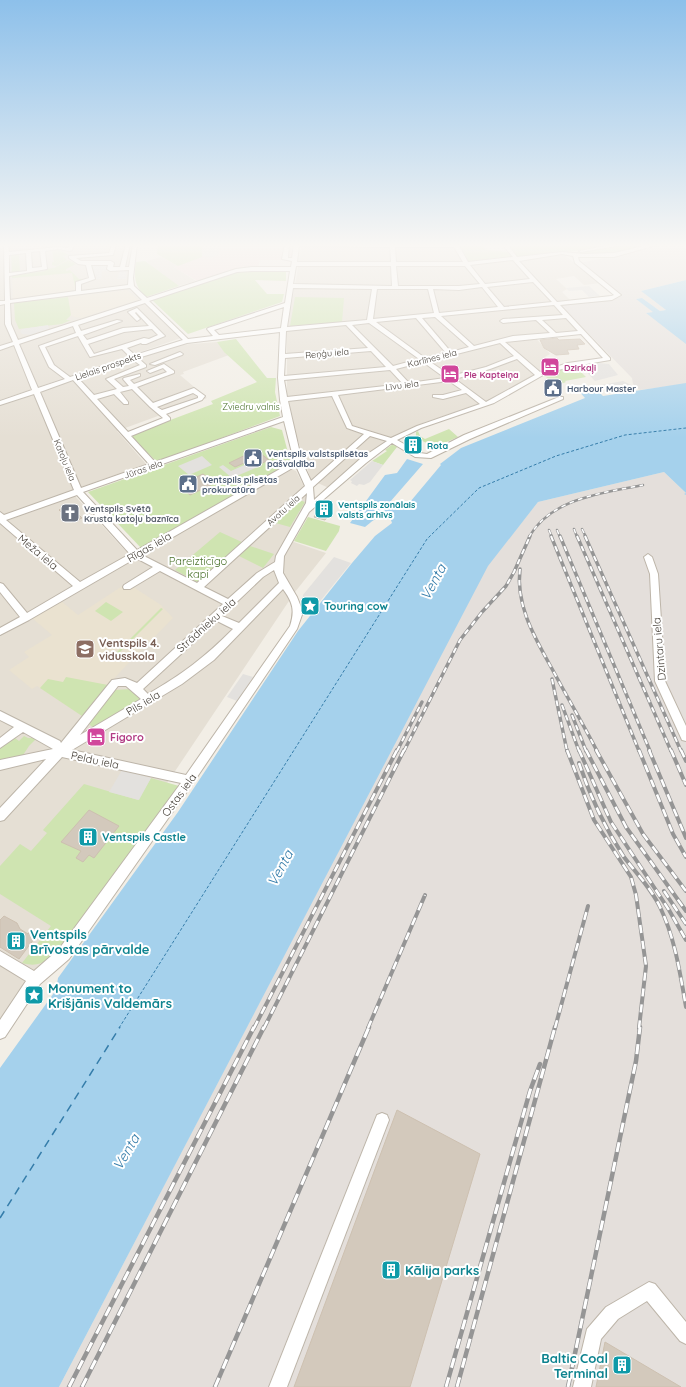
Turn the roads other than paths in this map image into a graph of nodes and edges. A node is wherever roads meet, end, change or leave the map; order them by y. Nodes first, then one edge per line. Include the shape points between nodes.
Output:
1 (8, 309) edge
2 (101, 309) edge
3 (116, 309) edge
4 (153, 309) edge
5 (272, 309) edge
6 (286, 309) edge
7 (372, 309) edge
8 (435, 309) edge
9 (491, 309) junction
10 (494, 309) edge
11 (561, 309) edge
12 (106, 312) junction
13 (436, 314) junction
14 (417, 316) junction
15 (567, 316) junction
16 (537, 318) junction
17 (129, 321) junction
18 (370, 321) junction
19 (503, 321) junction
20 (74, 323) junction
21 (347, 323) junction
22 (8, 324) junction
23 (0, 325) edge
24 (508, 326) dead end
25 (152, 327) junction
26 (283, 329) junction
27 (123, 330) junction
28 (513, 331) dead end
29 (582, 332) junction
30 (80, 334) junction
31 (555, 335) junction
32 (519, 337) junction
33 (218, 338) junction
34 (144, 341) junction
35 (187, 341) junction
36 (501, 341) junction
37 (15, 343) junction
38 (85, 343) junction
39 (123, 347) junction
40 (0, 348) edge
41 (473, 348) junction
42 (373, 349) junction
43 (155, 350) junction
44 (180, 354) dead end
45 (450, 354) junction
46 (281, 356) junction
47 (133, 357) junction
48 (517, 357) junction
49 (423, 359) junction
50 (158, 368) junction
51 (392, 368) junction
52 (147, 369) junction
53 (539, 375) junction
54 (281, 378) junction
55 (72, 379) junction
56 (450, 379) junction
57 (407, 384) junction
58 (133, 387) junction
59 (36, 391) junction
60 (120, 391) junction
61 (466, 391) junction
62 (334, 394) junction
63 (93, 396) junction
64 (434, 396) dead end
65 (561, 398) dead end
66 (283, 400) junction
67 (0, 403) edge
68 (126, 403) dead end
69 (484, 404) junction
70 (152, 406) junction
71 (161, 414) junction
72 (286, 418) junction
73 (369, 433) junction
74 (126, 435) junction
75 (392, 440) junction
76 (298, 462) junction
77 (154, 465) junction
78 (311, 491) junction
79 (78, 492) junction
80 (326, 494) junction
81 (304, 512) junction
82 (0, 517) edge
83 (136, 555) junction
84 (648, 557) dead end
85 (277, 564) junction
86 (158, 568) junction
87 (282, 584) junction
88 (0, 586) edge
89 (80, 587) junction
90 (127, 587) dead end
91 (198, 587) junction
92 (230, 604) junction
93 (217, 617) junction
94 (26, 618) junction
95 (240, 628) junction
96 (0, 632) edge
97 (137, 689) junction
98 (148, 700) junction
99 (0, 715) edge
100 (21, 727) junction
101 (686, 737) edge
102 (0, 744) edge
103 (60, 752) junction
104 (0, 765) edge
105 (189, 780) junction
106 (0, 816) edge
107 (0, 958) edge
108 (35, 979) junction
109 (0, 1032) edge
110 (382, 1120) dead end
111 (686, 1335) edge
112 (278, 1387) edge
113 (582, 1387) edge

1 - 22 street, Katoļu iela
2 - 12 street
3 - 12 street
4 - 35 street
5 - 33 street via 210,329
6 - 26 street
7 - 18 street
8 - 13 street
9 - 10 street, Lielais prospekts
9 - 13 street, Lielais prospekts
9 - 19 street
11 - 15 street
12 - 17 street
12 - 20 street
13 - 14 street, Lielais prospekts
13 - 41 street
14 - 18 street, Lielais prospekts
14 - 45 street
15 - 16 street
15 - 29 street
16 - 19 street
16 - 31 street
17 - 25 street
17 - 27 street
17 - 30 street
18 - 21 street, Lielais prospekts
18 - 49 street
19 - 24 street
20 - 30 street
20 - 37 street
21 - 26 street, Lielais prospekts
21 - 42 street
22 - 23 street
22 - 37 street, Katoļu iela
25 - 27 street
25 - 34 street via 162,336
26 - 33 street, Lielais prospekts
26 - 46 street
27 - 38 street
28 - 32 street
29 - 31 street, Karlīnes iela
29 - 53 street via 608,359 568,365
30 - 38 street
30 - 55 street via 42,346 51,366
31 - 32 street, Karlīnes iela
32 - 36 street, Karlīnes iela
33 - 35 street, Lielais prospekts
34 - 39 street
34 - 43 street
35 - 43 street, Lielais prospekts
36 - 41 street, Karlīnes iela
36 - 48 street
37 - 40 street
37 - 59 street, Katoļu iela
38 - 39 street via 92,356
39 - 47 street
41 - 45 street, Karlīnes iela
42 - 46 street, Reņģu iela
42 - 51 street
43 - 47 street, Lielais prospekts
44 - 50 street via 152,364
45 - 49 street, Karlīnes iela
46 - 54 street
47 - 52 street
47 - 55 street, Lielais prospekts
48 - 53 street
48 - 56 street, Līvu iela
49 - 51 street, Karlīnes iela
49 - 56 street
50 - 52 street
50 - 58 street via 164,366 172,372
51 - 54 street, Karlīnes iela
51 - 57 street
52 - 58 street via 126,379
52 - 60 street via 109,379
53 - 69 street via 495,401
54 - 66 street
55 - 59 street, Lielais prospekts
55 - 63 street
56 - 57 street, Līvu iela
56 - 61 street
57 - 62 street, Līvu iela
58 - 60 street
58 - 70 street
59 - 67 street, Lielais prospekts
59 - 79 street, Katoļu iela
60 - 63 street
60 - 68 street
61 - 64 street via 443,397
61 - 69 street
62 - 66 street, Līvu iela
62 - 73 street via 349,427
63 - 74 street via 92,399
65 - 75 street via 428,456 418,454
66 - 72 street
69 - 75 street via 419,427
70 - 71 street
70 - 71 street via 194,390 202,396
71 - 74 street via 168,419
72 - 76 street
72 - 77 street, Jūras iela
73 - 75 street
73 - 78 street, Avotu iela
74 - 77 street
75 - 80 street via 363,461
76 - 78 street
76 - 83 street, Rīgas iela
77 - 79 street, Jūras iela
78 - 80 street
78 - 81 street
78 - 91 street, Avotu iela
79 - 82 street, Jūras iela
79 - 83 street, Katoļu iela
80 - 81 street
81 - 85 street
82 - 89 street, Meža iela
83 - 86 street, Katoļu iela
83 - 89 street, Rīgas iela
84 - 101 street, Dzintaru iela via 654,574 660,681
85 - 87 street, Ostas iela
85 - 92 street, Strādnieku iela via 260,575
86 - 90 street
86 - 91 street, Katoļu iela
87 - 95 street, Pils iela
87 - 105 street, Ostas iela via 292,594 298,613 294,627
88 - 94 street
89 - 94 street, Rīgas iela
91 - 92 street, Katoļu iela
92 - 93 street, Strādnieku iela
93 - 95 street
93 - 97 street, Strādnieku iela
94 - 96 street, Rīgas iela
95 - 98 street, Pils iela via 212,657
97 - 98 street
97 - 103 street via 128,682 121,681 116,684
98 - 103 street, Pils iela
99 - 100 street
100 - 102 street
100 - 103 street via 56,744
103 - 104 street, Peldu iela
103 - 105 street, Peldu iela
103 - 106 street, Pils iela
105 - 108 street, Ostas iela via 64,954
107 - 108 street
108 - 109 street, Ostas iela
110 - 112 street
111 - 113 street via 650,1290 612,1313 593,1335

